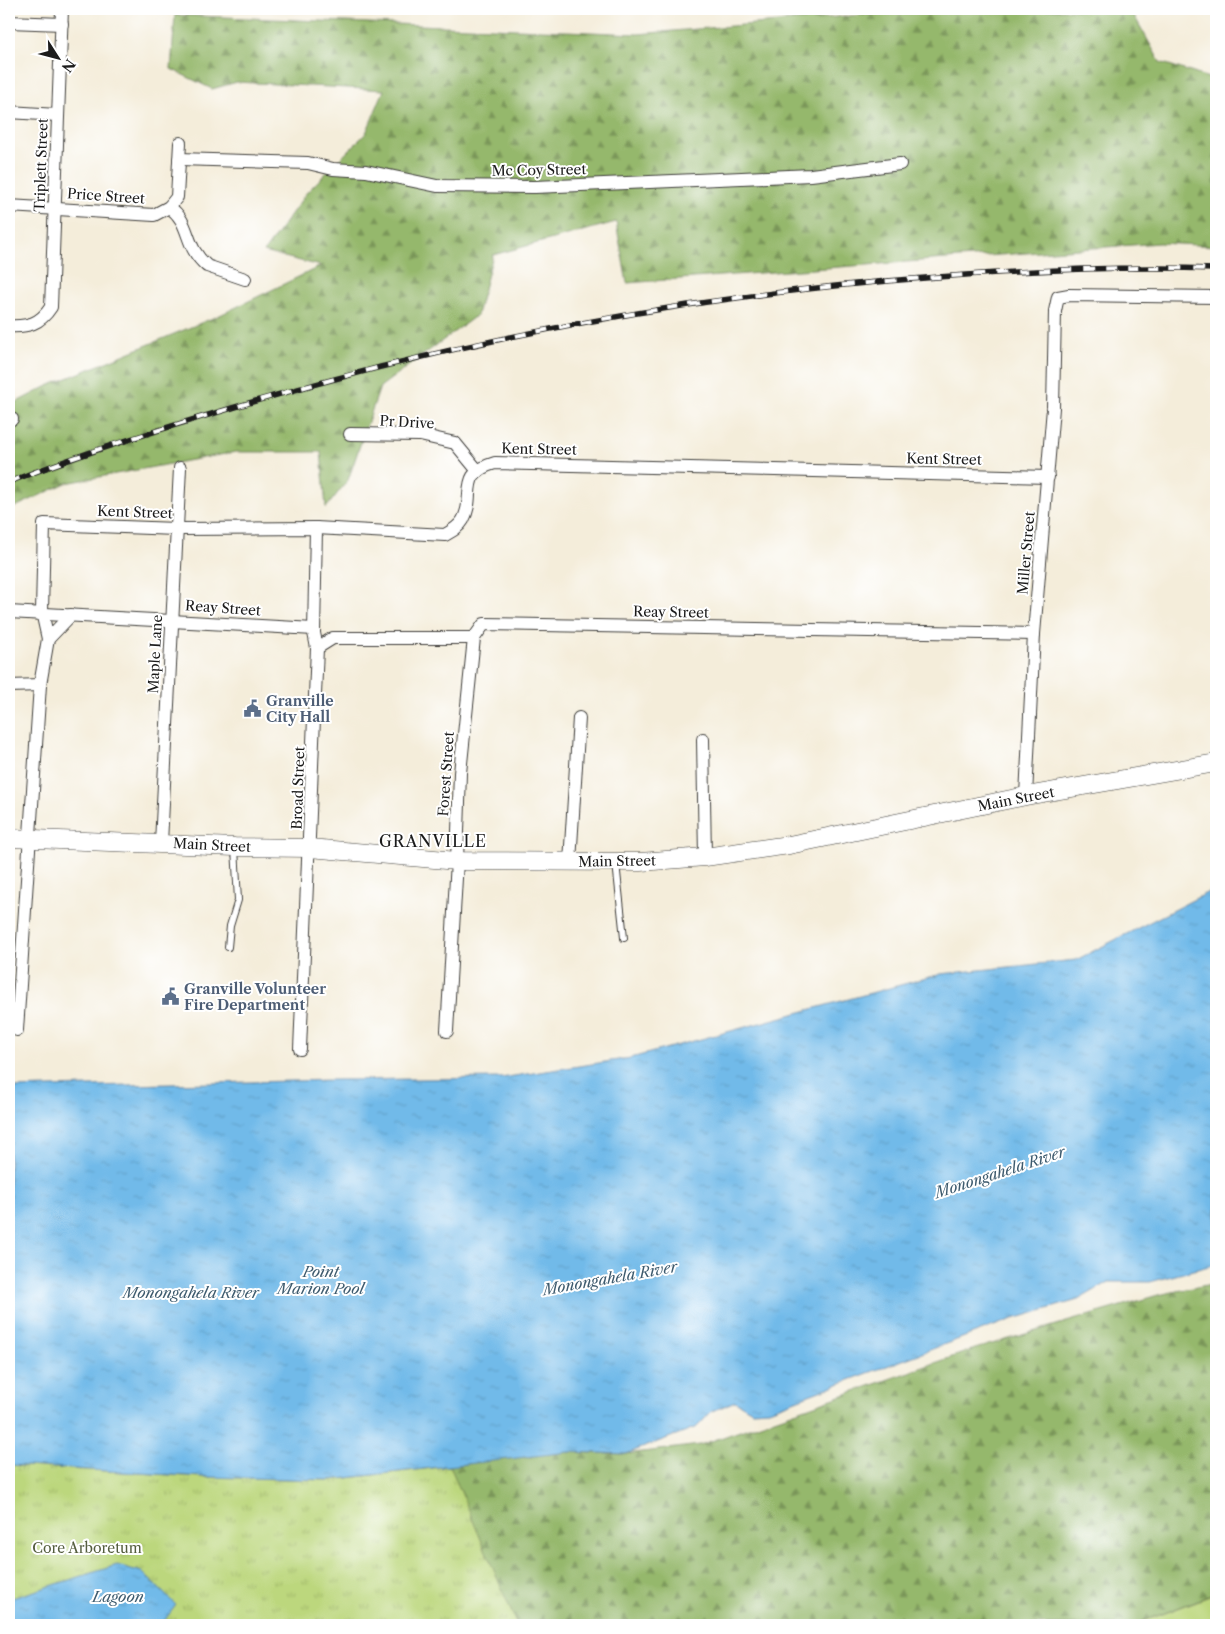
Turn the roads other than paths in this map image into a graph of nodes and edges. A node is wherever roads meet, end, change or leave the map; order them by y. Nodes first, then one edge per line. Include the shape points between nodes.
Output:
1 (62, 9) edge
2 (9, 22) edge
3 (62, 24) junction
4 (9, 112) edge
5 (57, 115) junction
6 (180, 143) dead end
7 (179, 159) junction
8 (900, 164) dead end
9 (9, 206) edge
10 (170, 207) junction
11 (54, 208) junction
12 (245, 279) dead end
13 (1216, 297) edge
14 (9, 326) edge
15 (350, 434) dead end
16 (180, 468) dead end
17 (478, 471) junction
18 (1048, 477) junction
19 (316, 528) junction
20 (176, 529) junction
21 (9, 612) edge
22 (42, 612) junction
23 (71, 615) junction
24 (172, 620) junction
25 (314, 630) junction
26 (1034, 634) junction
27 (474, 638) junction
28 (48, 639) junction
29 (317, 648) junction
30 (40, 685) junction
31 (9, 686) edge
32 (579, 718) dead end
33 (703, 739) dead end
34 (1216, 763) edge
35 (1026, 796) junction
36 (9, 838) edge
37 (31, 839) junction
38 (161, 842) junction
39 (235, 847) junction
40 (310, 848) junction
41 (705, 857) junction
42 (457, 861) junction
43 (570, 862) junction
44 (616, 862) junction
45 (624, 938) dead end
46 (228, 947) dead end
47 (17, 1030) dead end
48 (447, 1031) dead end
49 (300, 1048) dead end

1 - 3 street, Triplett Street
2 - 3 street
3 - 5 street, Triplett Street
4 - 5 street
5 - 11 street, Triplett Street
6 - 7 street
7 - 8 street, Mc Coy Street via 308,163 437,186 486,187 812,175
7 - 10 street via 177,197
9 - 11 street, Price Street
10 - 11 street, Price Street via 154,215
10 - 12 street via 181,215 191,248 207,266
11 - 14 street, Triplett Street via 51,307 43,319 32,325
13 - 18 street, Miller Street via 1058,297
15 - 17 street, Pr Drive via 420,436 455,443
16 - 20 street, Maple Lane
17 - 18 street, Kent Street via 495,463
17 - 19 street, Kent Street via 472,476 464,519 444,535
18 - 26 street, Miller Street
19 - 20 street, Kent Street
19 - 25 street, Broad Street
20 - 22 street, Kent Street via 44,524
20 - 24 street, Maple Lane
21 - 22 street, Reay Street
22 - 23 street, Reay Street
22 - 28 street
23 - 24 street, Reay Street
23 - 28 street
24 - 25 street, Reay Street
24 - 38 street, Maple Lane
25 - 29 street, Broad Street
26 - 27 street, Reay Street via 484,624
26 - 35 street, Miller Street
27 - 29 street via 333,638
27 - 42 street, Forest Street via 460,773
28 - 30 street
29 - 40 street, Broad Street
30 - 31 street
30 - 37 street
32 - 43 street
33 - 41 street
34 - 35 main road, Main Street
35 - 41 main road, Main Street via 816,840
36 - 37 main road, Main Street
37 - 38 main road, Main Street
37 - 47 street
38 - 39 main road, Main Street
39 - 40 main road, Main Street
39 - 46 lane via 238,900
40 - 42 main road, Main Street
40 - 49 street, Broad Street
41 - 44 main road, Main Street
42 - 43 main road, Main Street
42 - 48 street, Forest Street
43 - 44 main road, Main Street
44 - 45 lane

